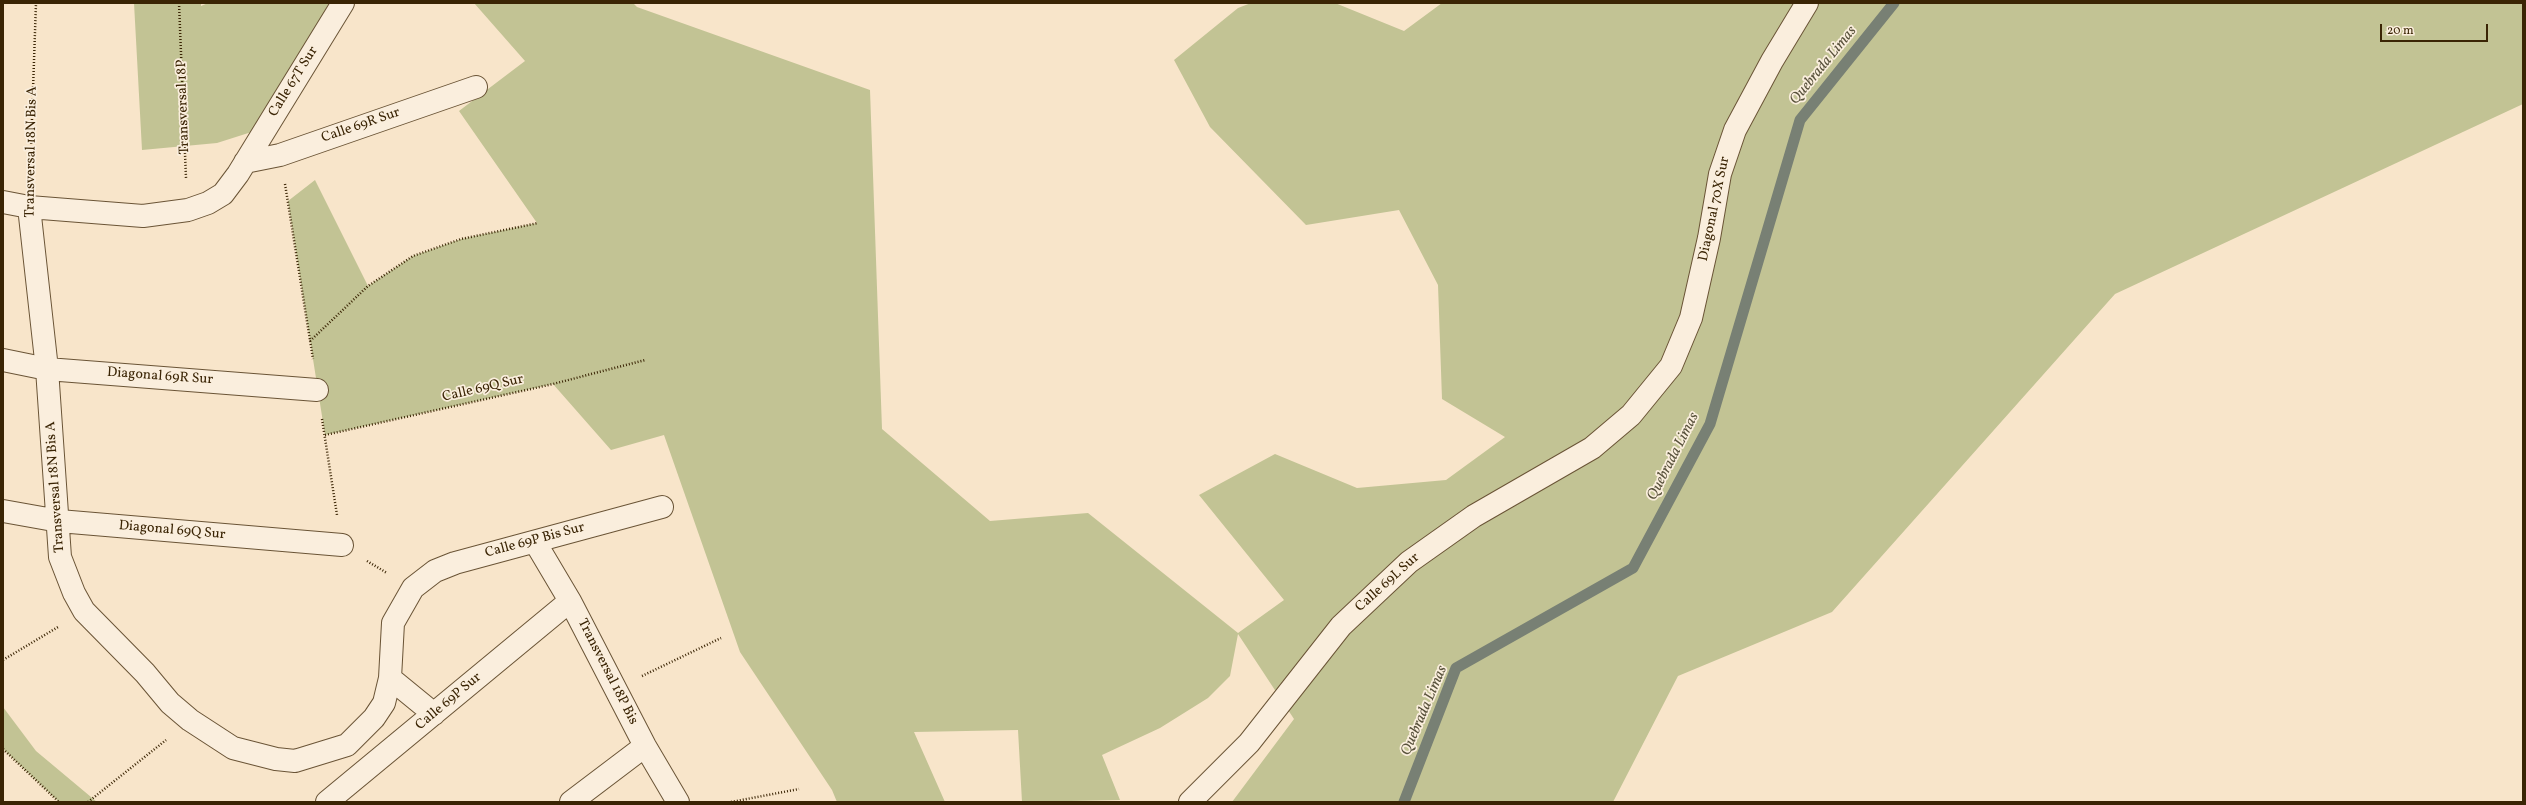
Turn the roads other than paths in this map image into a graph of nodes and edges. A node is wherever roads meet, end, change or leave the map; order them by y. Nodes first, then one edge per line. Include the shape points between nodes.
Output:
1 (343, 3) edge
2 (1807, 3) edge
3 (476, 87) dead end
4 (245, 162) junction
5 (3, 202) edge
6 (29, 208) junction
7 (3, 360) edge
8 (47, 368) junction
9 (317, 390) dead end
10 (1631, 416) joint
11 (662, 507) dead end
12 (3, 511) edge
13 (59, 521) junction
14 (535, 542) junction
15 (342, 545) dead end
16 (570, 601) junction
17 (390, 678) junction
18 (434, 714) junction
19 (645, 746) junction
20 (327, 802) edge
21 (571, 802) edge
22 (678, 802) edge
23 (1190, 802) edge

1 - 4 street, Calle 67T Sur
2 - 10 street, Diagonal 70X Sur via 1735,130 1720,174 1691,318 1671,366
3 - 4 street, Calle 69R Sur via 280,155
4 - 6 street via 223,194 188,210 144,216
5 - 6 street
6 - 8 street, Transversal 18N Bis A
7 - 8 street, Diagonal 69R Sur
8 - 9 street, Diagonal 69R Sur
8 - 13 street, Transversal 18N Bis A
10 - 23 street, Calle 69L Sur via 1592,448 1474,516 1409,562 1341,626 1249,743
11 - 14 street, Calle 69P Bis Sur
12 - 13 street, Diagonal 69Q Sur
13 - 15 street, Diagonal 69Q Sur
13 - 17 street, Transversal 18N Bis A via 60,557 84,611 145,673 170,703 190,720 234,748 295,761 348,745 374,718 384,703
14 - 16 street, Transversal 18P Bis
14 - 17 street, Calle 69P Bis Sur via 455,563 435,571 413,588 394,623
16 - 18 street, Calle 69P Sur
16 - 19 street, Transversal 18P Bis
17 - 18 street
18 - 20 street, Calle 69P Sur
19 - 21 street
19 - 22 street, Transversal 18P Bis

